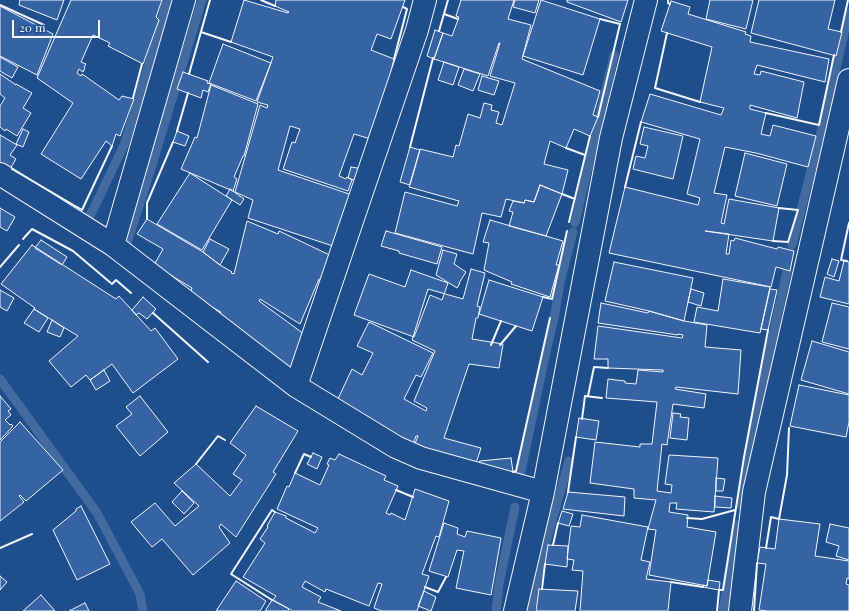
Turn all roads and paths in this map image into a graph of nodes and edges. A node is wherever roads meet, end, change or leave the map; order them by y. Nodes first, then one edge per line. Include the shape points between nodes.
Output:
1 (184, 0) edge
2 (425, 0) edge
3 (646, 0) edge
4 (849, 80) edge
5 (0, 174) edge
6 (113, 245) junction
7 (296, 386) junction
8 (543, 492) junction
9 (515, 611) edge
10 (740, 611) edge

1 - 6 street
2 - 7 street
3 - 8 street via 611,138
4 - 10 street via 754,492
5 - 6 street
6 - 7 street
7 - 8 street via 396,447 421,458
8 - 9 street

